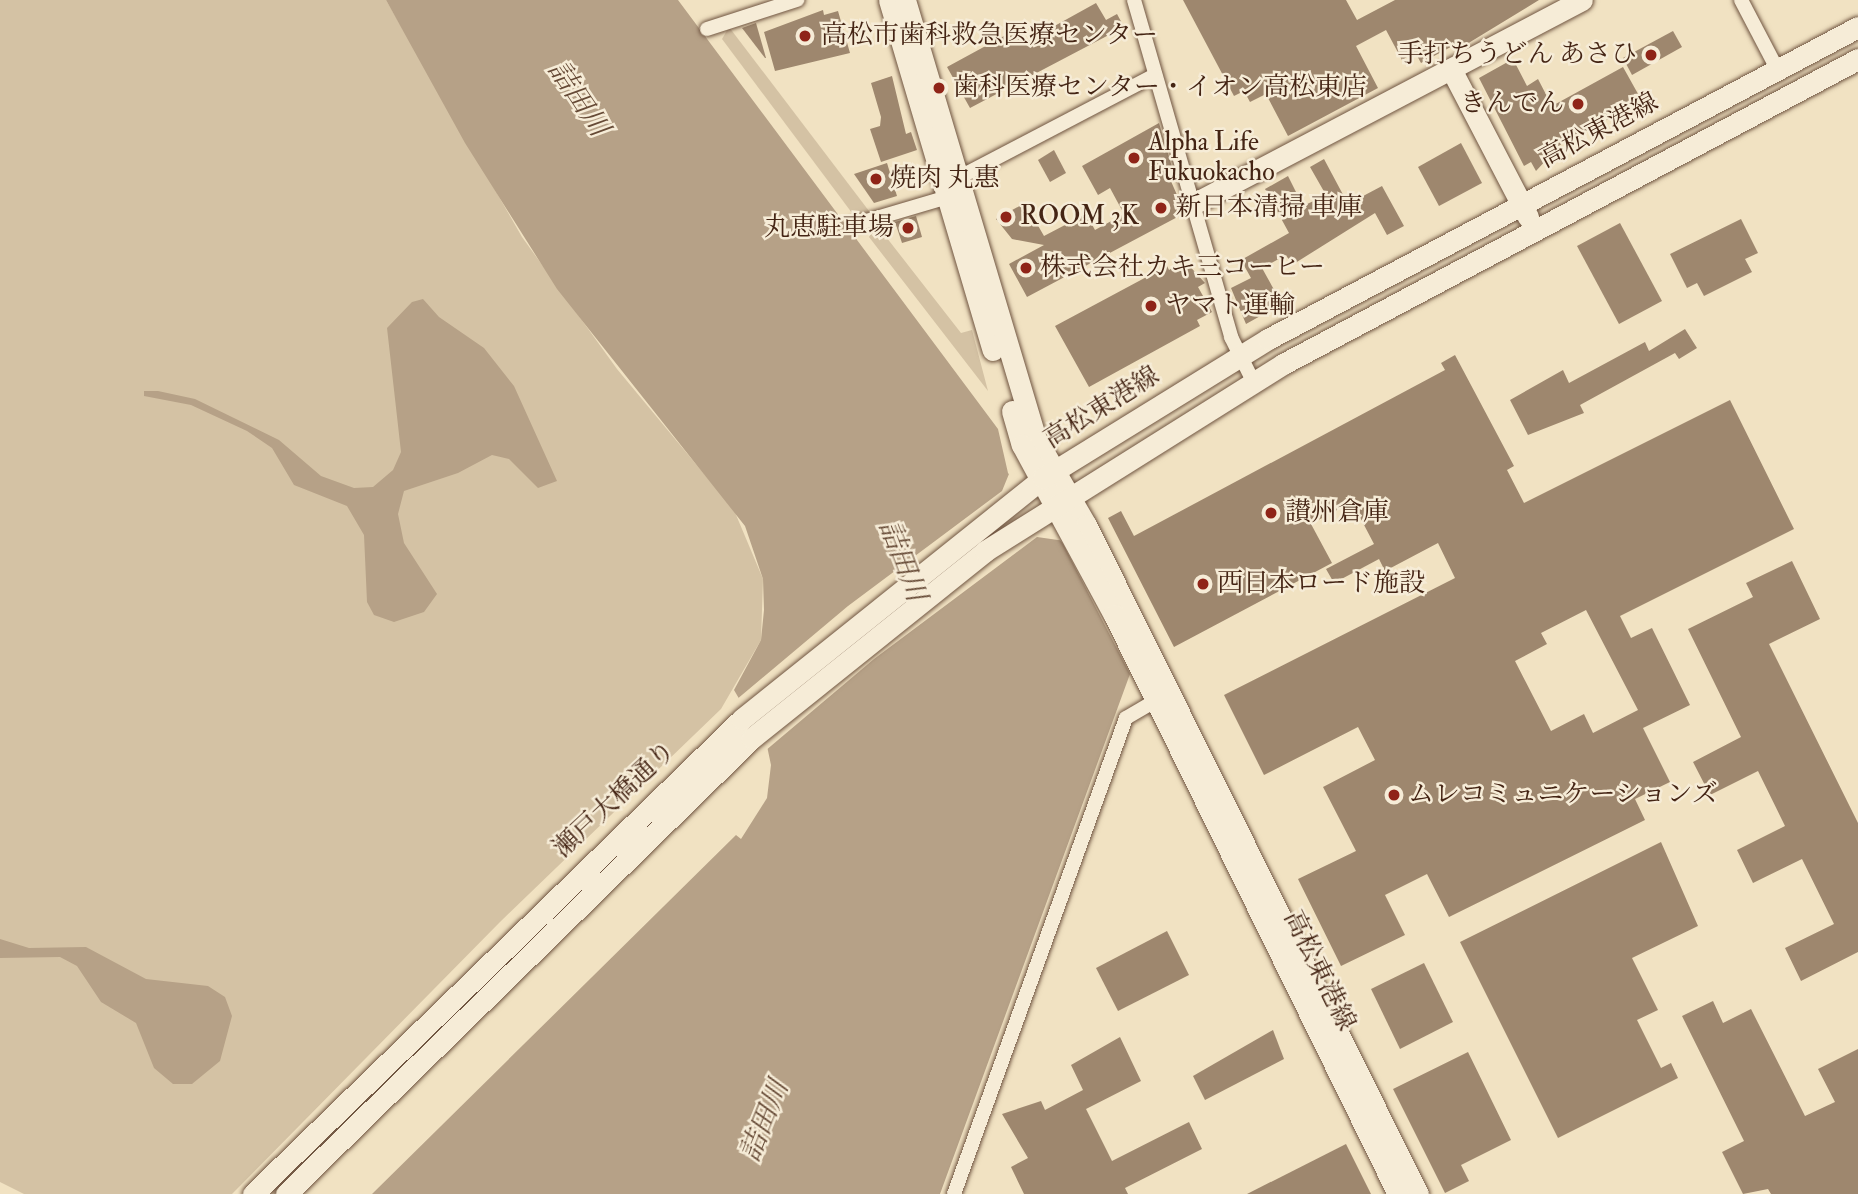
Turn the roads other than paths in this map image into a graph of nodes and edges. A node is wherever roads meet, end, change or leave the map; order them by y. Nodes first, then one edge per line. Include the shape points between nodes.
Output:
1 (797, 0) edge
2 (889, 0) edge
3 (905, 0) edge
4 (1134, 0) edge
5 (1582, 0) edge
6 (1741, 0) edge
7 (1858, 27) edge
8 (707, 29) dead end
9 (1858, 60) edge
10 (1451, 69) junction
11 (1777, 69) junction
12 (1155, 75) junction
13 (956, 189) junction
14 (1195, 203) junction
15 (1521, 204) junction
16 (853, 225) dead end
17 (1534, 228) junction
18 (1238, 356) junction
19 (1253, 381) junction
20 (1044, 479) junction
21 (1058, 501) junction
22 (1162, 696) junction
23 (253, 1194) edge
24 (286, 1194) edge
25 (954, 1194) edge
26 (1398, 1194) edge
27 (1418, 1194) edge

1 - 8 street
2 - 13 street
3 - 13 street
4 - 12 street
5 - 10 street
6 - 11 street
7 - 11 street, 高松東港線
9 - 17 street
10 - 14 street
10 - 15 street
11 - 15 street, 高松東港線
12 - 13 street
12 - 14 street
13 - 16 street
13 - 20 street via 1022,445
14 - 18 street
15 - 17 street
15 - 18 street, 高松東港線
17 - 19 street
18 - 19 street
18 - 20 street, 高松東港線
19 - 21 street
20 - 21 street, 高松東港線
20 - 23 street, 瀬戸大橋通り via 742,719 575,876
21 - 22 street, 高松東港線
21 - 24 street, 瀬戸大橋通り via 915,603 752,738
22 - 25 street via 1126,718
22 - 26 street, 高松東港線
22 - 27 street, 高松東港線

